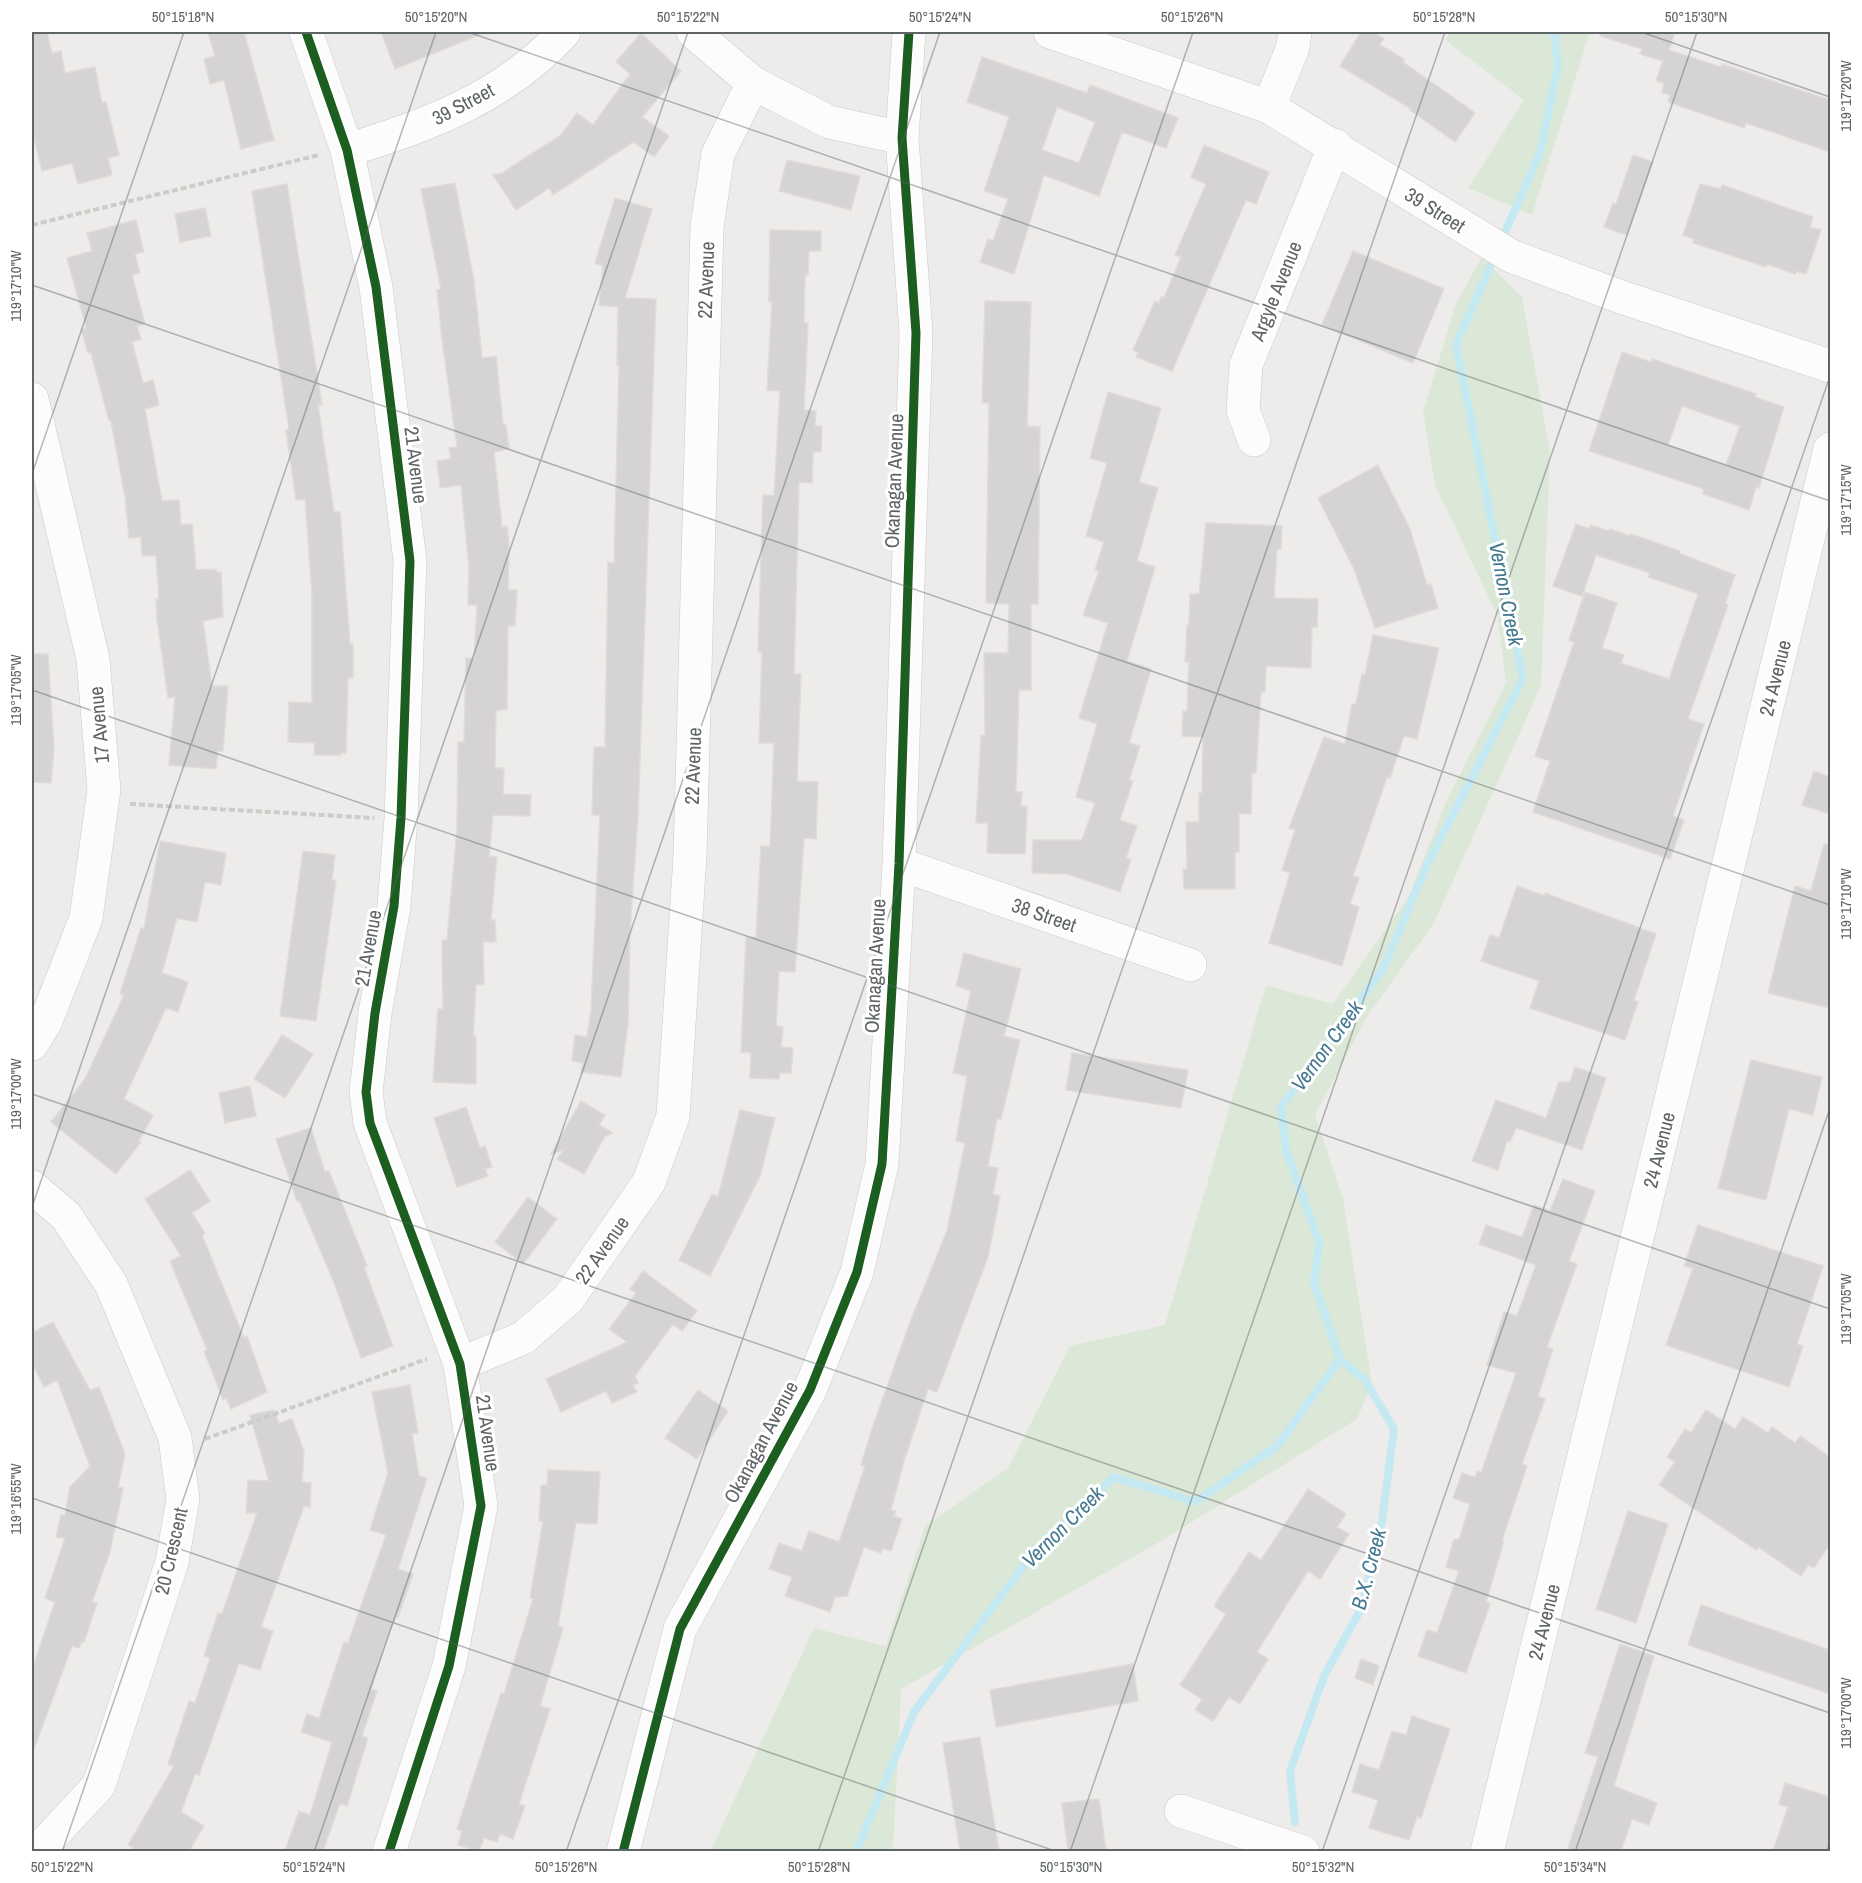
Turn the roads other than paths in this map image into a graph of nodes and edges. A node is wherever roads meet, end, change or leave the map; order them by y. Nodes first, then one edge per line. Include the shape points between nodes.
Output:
1 (306, 32) edge
2 (564, 32) edge
3 (693, 32) edge
4 (909, 32) edge
5 (1050, 32) edge
6 (1295, 32) edge
7 (753, 83) junction
8 (1269, 106) junction
9 (902, 138) junction
10 (1335, 146) junction
11 (348, 155) junction
12 (1830, 366) edge
13 (32, 399) edge
14 (1254, 440) dead end
15 (1830, 449) edge
16 (899, 864) junction
17 (1190, 965) dead end
18 (32, 1044) edge
19 (32, 1187) edge
20 (457, 1356) junction
21 (1181, 1811) dead end
22 (37, 1851) edge
23 (389, 1851) edge
24 (623, 1851) edge
25 (1303, 1851) edge
26 (1487, 1851) edge

1 - 11 street, 21 Avenue
2 - 11 street, 39 Street via 482,99
3 - 7 street
4 - 9 street, Okanagan Avenue
5 - 8 street, 39 Street
6 - 8 street via 1293,47
7 - 9 street via 829,122
7 - 20 street, 22 Avenue via 718,154 707,227 690,855 673,1116 649,1182 568,1299 523,1338
8 - 10 street, 39 Street
9 - 16 street, Okanagan Avenue via 916,333
10 - 12 street, 39 Street via 1511,256
10 - 14 street, Argyle Avenue via 1246,365 1243,410
11 - 20 street, 21 Avenue via 376,287 410,561 394,906 366,1092 370,1123
13 - 18 street, 17 Avenue via 93,659 104,790 86,918 46,1021
15 - 26 street, 24 Avenue
16 - 17 street, 38 Street
16 - 24 street, Okanagan Avenue via 882,1164 856,1272 810,1390 681,1629
19 - 22 street, 20 Crescent via 66,1216 111,1284 175,1438 183,1498 172,1562 99,1785
20 - 23 street, 21 Avenue via 481,1506 449,1666
21 - 25 street

